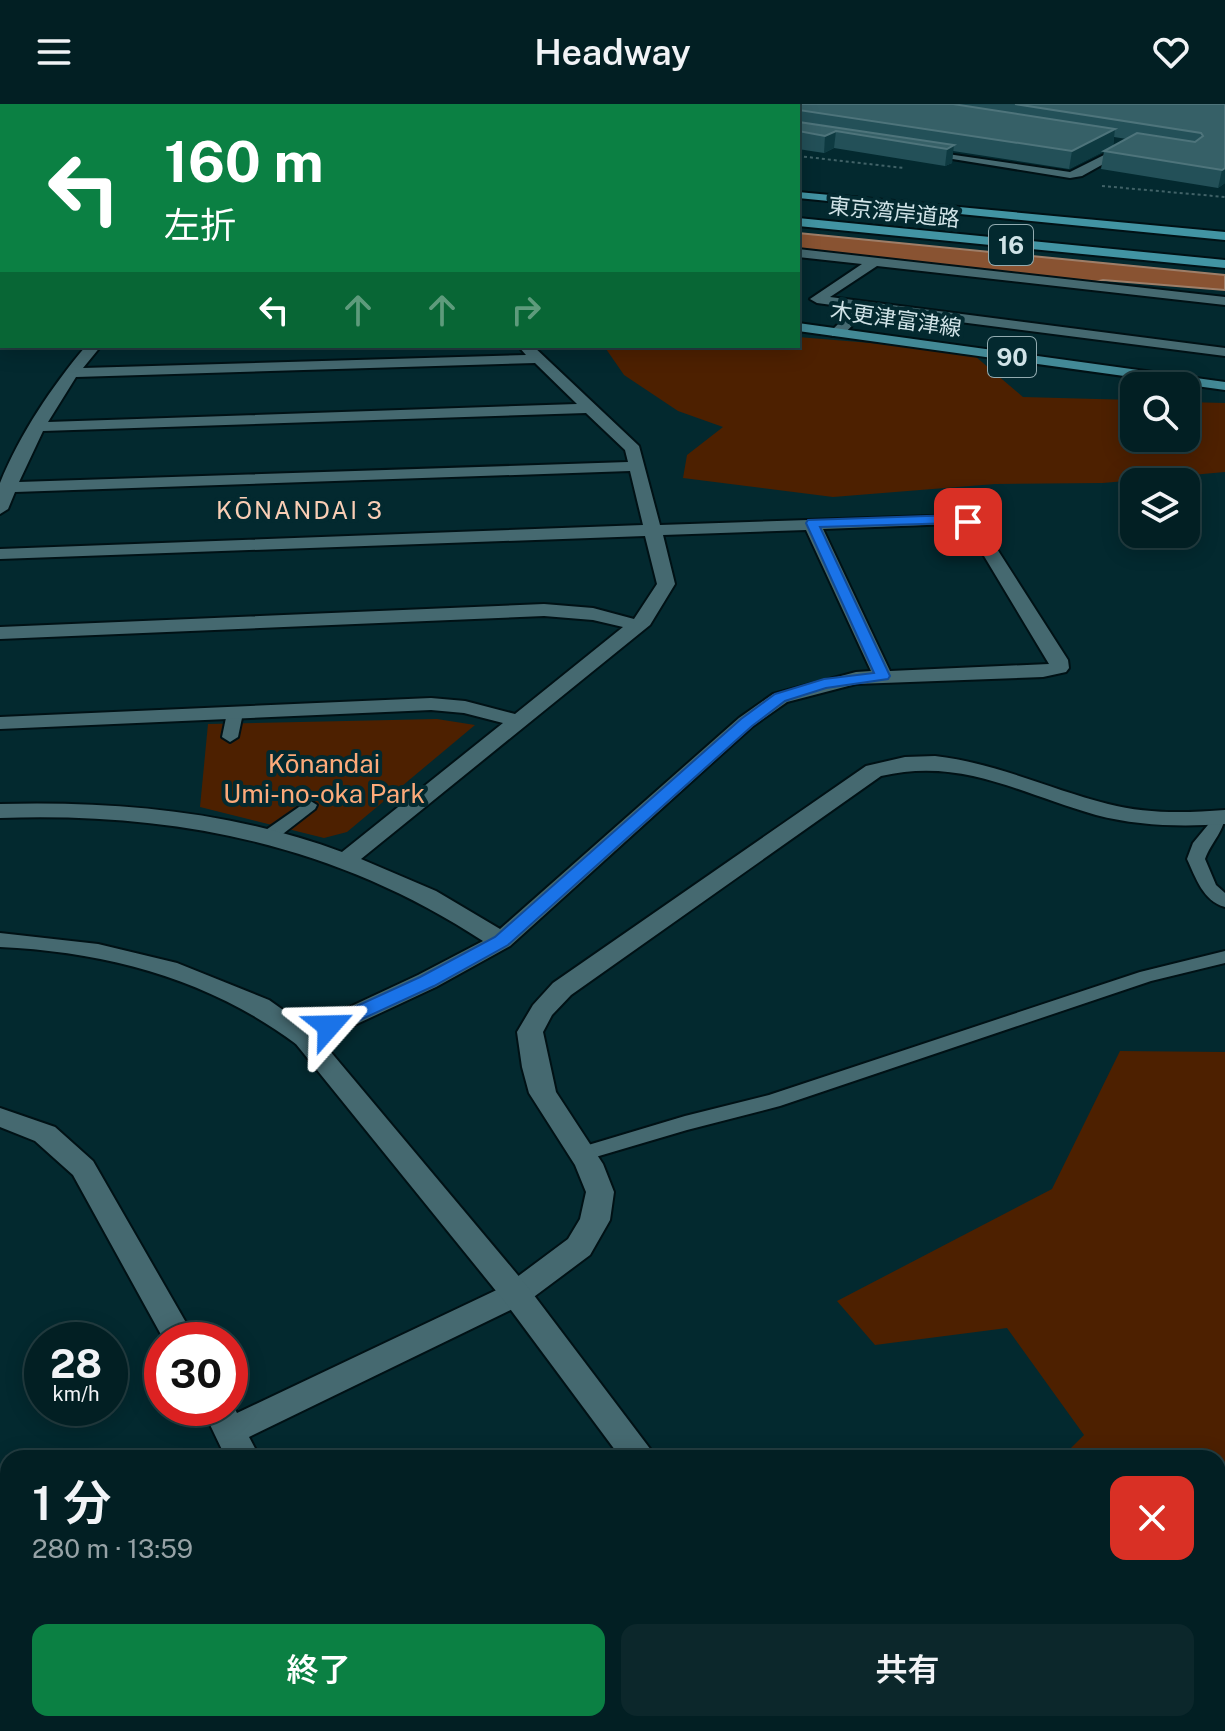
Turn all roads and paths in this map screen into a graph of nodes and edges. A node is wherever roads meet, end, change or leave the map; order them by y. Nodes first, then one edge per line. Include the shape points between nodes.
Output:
1 (1116, 141) edge
2 (1132, 144) junction
3 (1147, 146) edge
4 (908, 151) edge
5 (800, 195) edge
6 (800, 222) edge
7 (1225, 236) edge
8 (800, 253) edge
9 (874, 262) junction
10 (1225, 264) edge
11 (1225, 301) edge
12 (863, 306) junction
13 (800, 327) edge
14 (837, 333) junction
15 (92, 348) edge
16 (531, 352) edge
17 (1225, 352) edge
18 (69, 373) junction
19 (1225, 386) edge
20 (589, 408) junction
21 (35, 427) junction
22 (638, 466) junction
23 (4, 488) edge
24 (0, 509) edge
25 (812, 523) junction
26 (652, 528) junction
27 (0, 554) edge
28 (637, 625) junction
29 (0, 633) edge
30 (883, 676) junction
31 (235, 713) junction
32 (519, 721) junction
33 (0, 723) edge
34 (230, 737) dead end
35 (309, 805) dead end
36 (0, 811) edge
37 (1224, 818) edge
38 (269, 836) junction
39 (346, 860) junction
40 (1225, 902) edge
41 (0, 940) edge
42 (501, 941) junction
43 (1225, 957) edge
44 (305, 1038) junction
45 (0, 1117) edge
46 (582, 1154) junction
47 (516, 1294) junction
48 (170, 1322) edge
49 (231, 1432) edge
50 (634, 1450) edge

1 - 2 street
2 - 3 street
2 - 4 street via 1070,175
5 - 7 highway, 東京湾岸道路 / 16
6 - 10 highway, 東京湾岸道路 / 16
8 - 9 street
9 - 11 street
9 - 12 street via 817,299
12 - 14 street
12 - 17 street
13 - 14 main road, 木更津富津線 / 90
14 - 19 main road, 木更津富津線 / 90
15 - 18 street
16 - 18 street
16 - 20 street
18 - 21 street
20 - 21 street
20 - 22 street via 633,449
21 - 23 street
22 - 23 street
22 - 26 street
23 - 24 street
25 - 26 street
25 - 30 street
25 - 30 street via 968,522 1059,668
26 - 27 street
26 - 28 street via 666,584
28 - 29 street via 544,610
28 - 32 street
30 - 42 street via 824,684 780,698 746,722
31 - 32 street via 431,704
31 - 33 street
31 - 34 lane
32 - 39 street
35 - 38 lane
36 - 38 street via 104,812
37 - 40 lane via 1202,843 1196,859 1208,887
37 - 46 street via 1135,817 954,762 899,763 874,771 562,989 542,1011 530,1032 535,1067 543,1093
38 - 39 street
39 - 42 street via 429,896
41 - 44 street via 33,940 141,960 260,1006
42 - 44 street
43 - 46 lane via 1133,980 773,1101
44 - 47 street
45 - 48 street via 45,1134 83,1168
46 - 47 street via 600,1192 595,1220 579,1247
47 - 49 street
47 - 50 street

